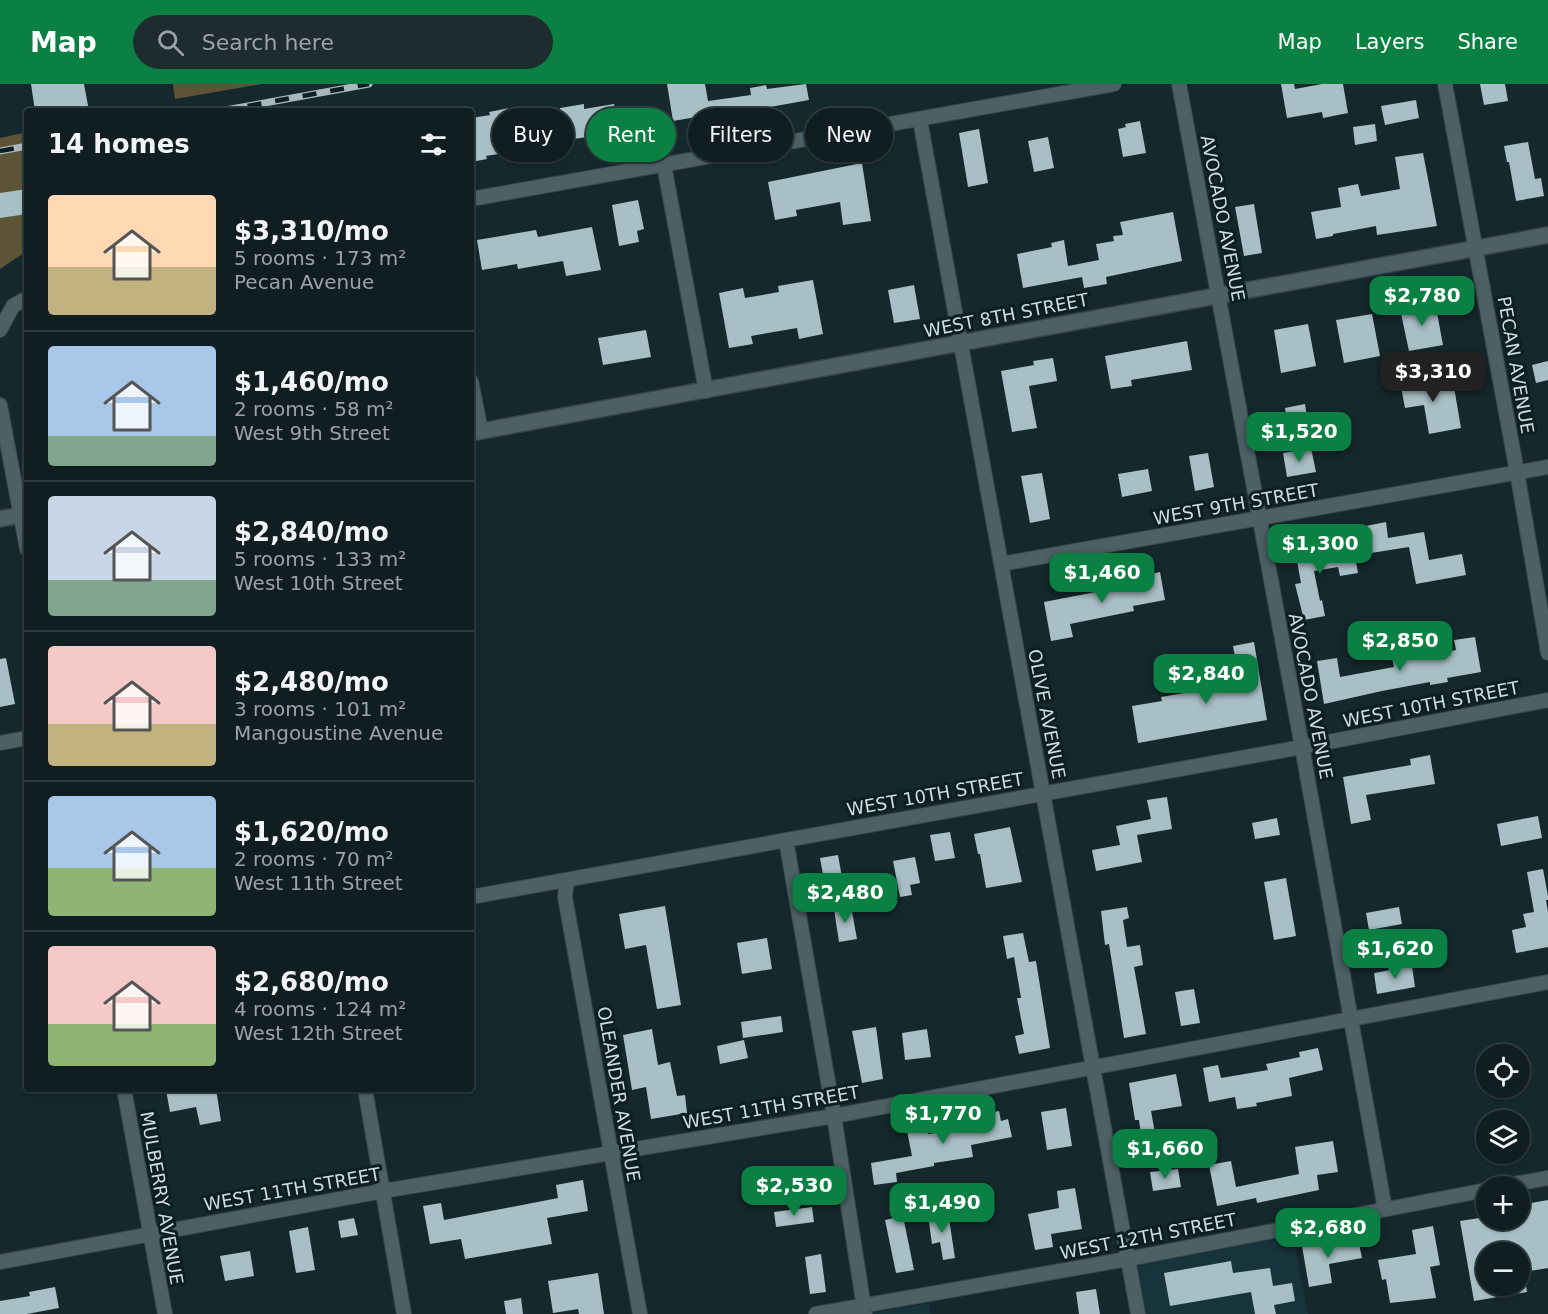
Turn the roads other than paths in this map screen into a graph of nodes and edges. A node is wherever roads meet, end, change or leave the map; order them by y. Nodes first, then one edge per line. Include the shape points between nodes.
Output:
1 (1114, 84) edge
2 (1179, 84) edge
3 (1445, 84) edge
4 (920, 120) junction
5 (664, 165) junction
6 (474, 199) edge
7 (1548, 235) edge
8 (1476, 249) junction
9 (1220, 295) junction
10 (24, 300) edge
11 (0, 330) edge
12 (962, 342) junction
13 (706, 392) junction
14 (0, 405) edge
15 (474, 412) edge
16 (476, 432) edge
17 (1548, 467) edge
18 (1517, 472) junction
19 (24, 514) edge
20 (1259, 518) junction
21 (0, 519) edge
22 (1001, 564) junction
23 (1548, 653) edge
24 (1548, 700) edge
25 (24, 739) edge
26 (0, 743) edge
27 (1302, 747) junction
28 (1044, 792) junction
29 (786, 840) junction
30 (567, 880) junction
31 (474, 896) edge
32 (1548, 982) edge
33 (1352, 1018) junction
34 (1092, 1066) junction
35 (125, 1092) edge
36 (366, 1092) edge
37 (834, 1116) junction
38 (612, 1152) junction
39 (1548, 1178) edge
40 (1530, 1181) edge
41 (383, 1191) junction
42 (1476, 1192) edge
43 (1385, 1209) junction
44 (150, 1233) junction
45 (1128, 1259) junction
46 (0, 1262) edge
47 (865, 1310) edge
48 (165, 1314) edge
49 (404, 1314) edge
50 (640, 1314) edge
51 (816, 1314) edge
52 (1138, 1314) edge

1 - 4 street
2 - 9 street, AVOCADO AVENUE
3 - 8 street, PECAN AVENUE
4 - 5 street
4 - 12 street, OLIVE AVENUE
5 - 6 street
5 - 13 street
7 - 8 street, WEST 8TH STREET
8 - 9 street, WEST 8TH STREET
8 - 18 street, PECAN AVENUE
9 - 12 street, WEST 8TH STREET
9 - 20 street, AVOCADO AVENUE
10 - 11 street via 13,306
12 - 13 street, WEST 8TH STREET
12 - 22 street, OLIVE AVENUE
13 - 16 street, WEST 8TH STREET
14 - 19 street
15 - 16 street
17 - 18 street, WEST 9TH STREET
18 - 20 street, WEST 9TH STREET
18 - 23 street, PECAN AVENUE
19 - 21 street
20 - 22 street, WEST 9TH STREET
20 - 27 street, AVOCADO AVENUE
22 - 28 street, OLIVE AVENUE
24 - 27 street, WEST 10TH STREET
25 - 26 street
27 - 28 street, WEST 10TH STREET
27 - 33 street, AVOCADO AVENUE
28 - 29 street, WEST 10TH STREET
28 - 34 street, OLIVE AVENUE
29 - 30 street, WEST 10TH STREET
29 - 37 street
30 - 31 street, WEST 10TH STREET
30 - 38 street, OLEANDER AVENUE via 565,897
32 - 33 street, WEST 11TH STREET
33 - 34 street, WEST 11TH STREET
33 - 43 street, AVOCADO AVENUE
34 - 37 street, WEST 11TH STREET
34 - 45 street, OLIVE AVENUE
35 - 44 street, MULBERRY AVENUE
36 - 41 street
37 - 38 street, WEST 11TH STREET
37 - 47 street
38 - 41 street, WEST 11TH STREET
38 - 50 street, OLEANDER AVENUE
39 - 40 street
41 - 44 street, WEST 11TH STREET
41 - 49 street
42 - 43 street, WEST 12TH STREET
43 - 45 street, WEST 12TH STREET
44 - 46 street, WEST 11TH STREET
44 - 48 street, MULBERRY AVENUE
45 - 47 street, WEST 12TH STREET
45 - 52 street, OLIVE AVENUE
47 - 51 street, WEST 12TH STREET

